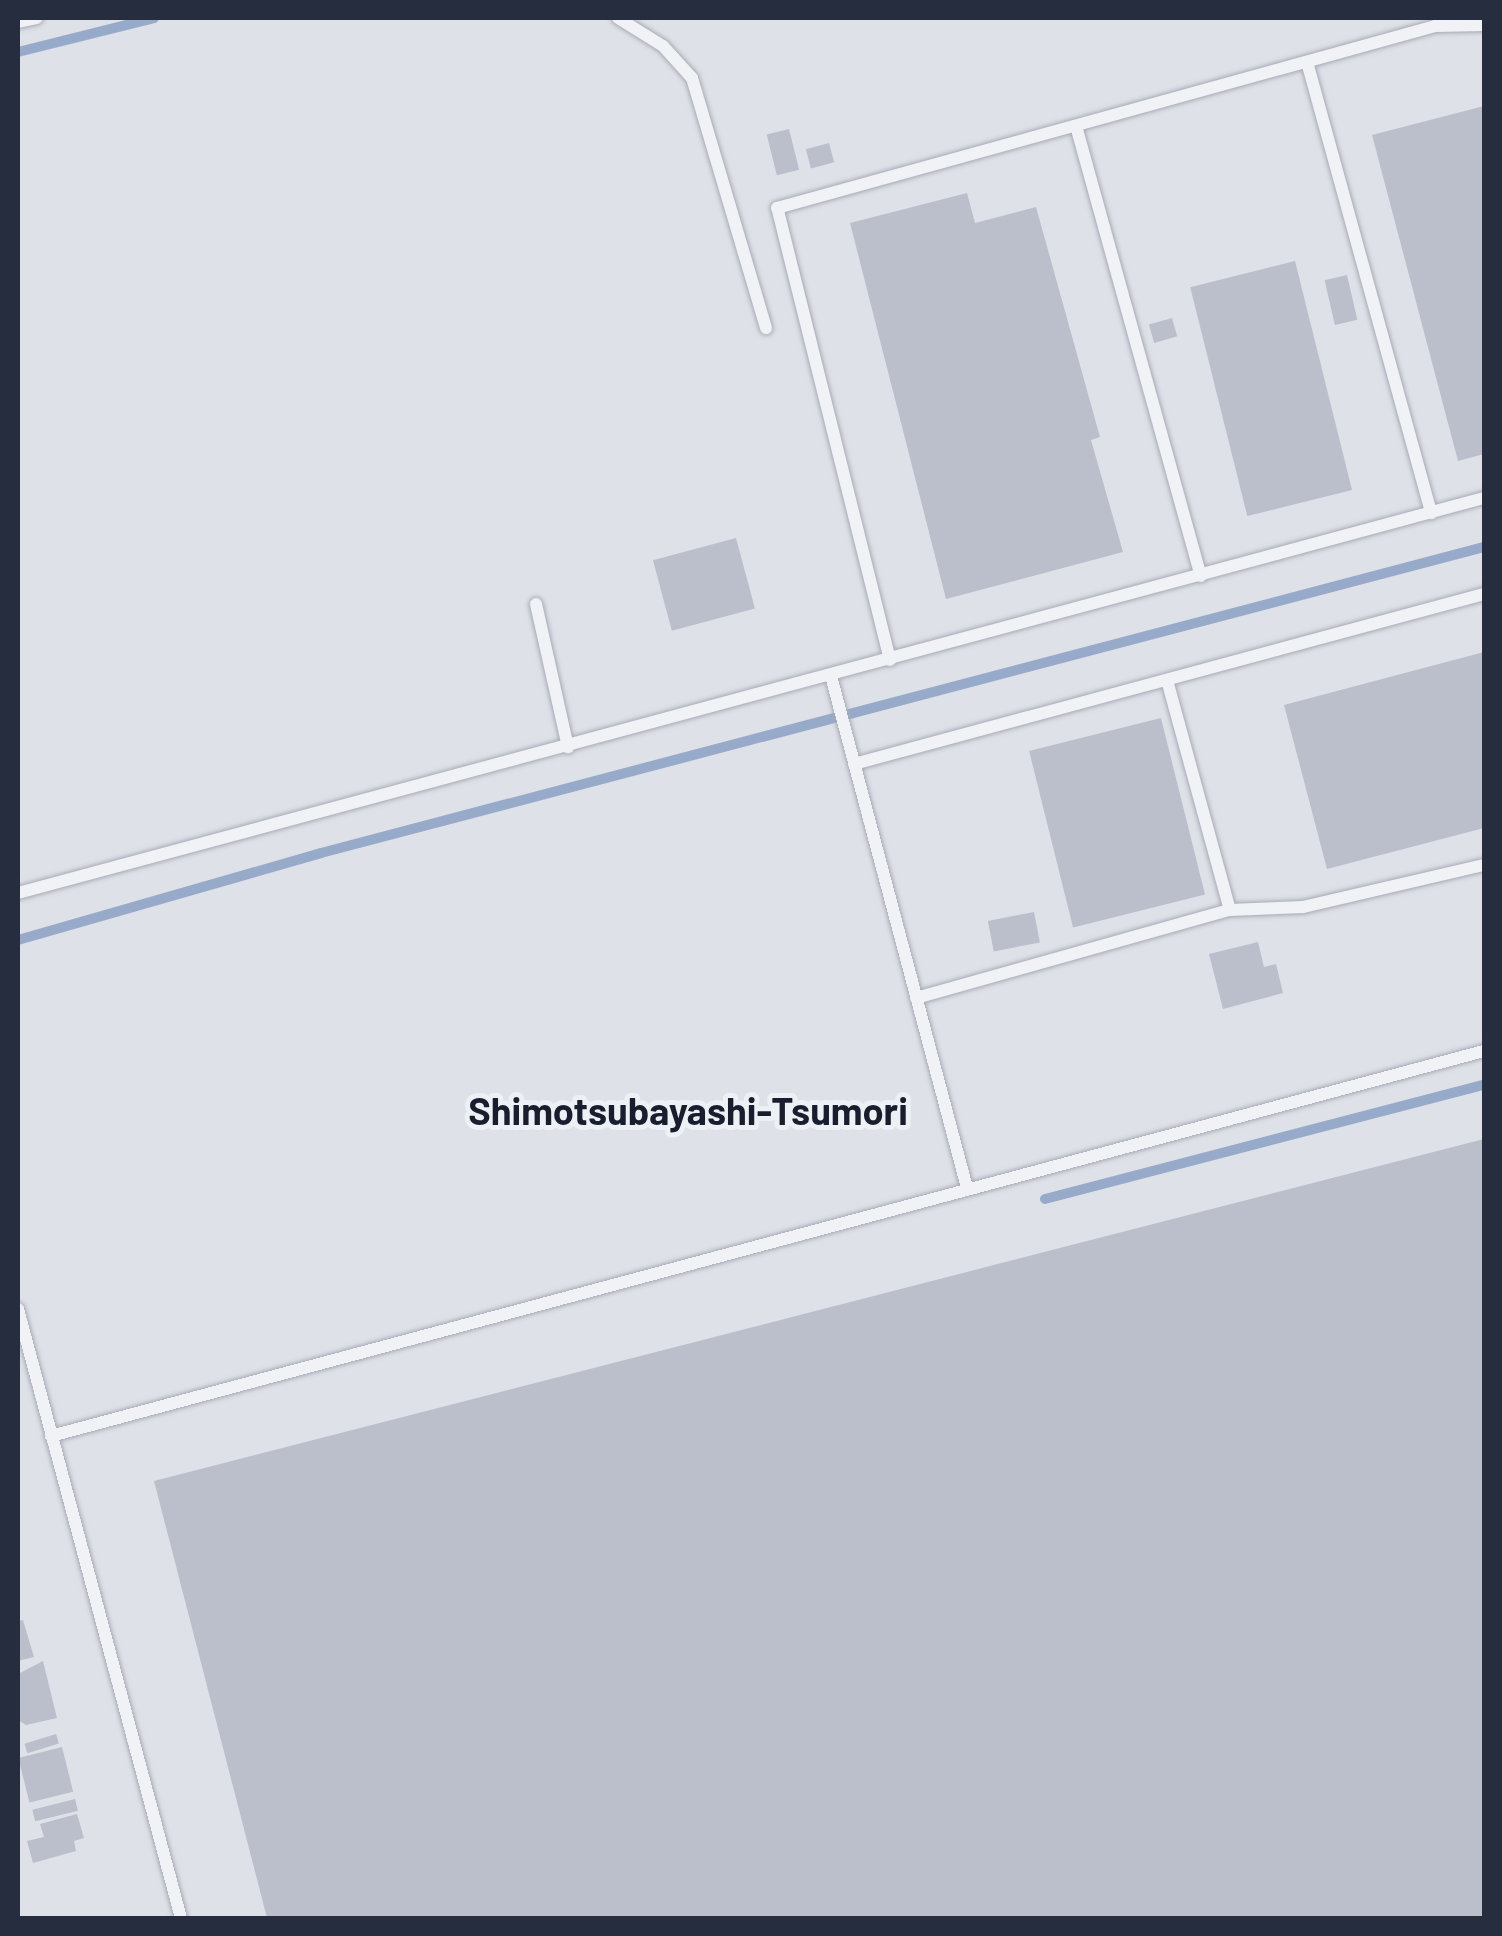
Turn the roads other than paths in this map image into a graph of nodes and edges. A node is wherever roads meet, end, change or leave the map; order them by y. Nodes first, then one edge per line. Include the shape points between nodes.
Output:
1 (37, 18) edge
2 (618, 18) edge
3 (18, 22) edge
4 (1484, 24) edge
5 (1307, 62) junction
6 (1076, 126) junction
7 (766, 328) dead end
8 (1484, 498) edge
9 (1431, 513) junction
10 (1201, 576) junction
11 (1484, 594) edge
12 (536, 604) dead end
13 (890, 660) junction
14 (831, 676) junction
15 (1167, 680) junction
16 (568, 746) junction
17 (854, 764) junction
18 (1484, 865) edge
19 (18, 894) edge
20 (1230, 910) junction
21 (916, 998) junction
22 (1484, 1052) edge
23 (968, 1188) junction
24 (18, 1308) edge
25 (50, 1436) junction
26 (181, 1918) edge

1 - 3 lane
2 - 7 lane via 662,46 692,78
4 - 5 lane via 1435,26
5 - 6 lane
5 - 9 lane
6 - 10 lane
6 - 13 lane via 777,208
8 - 9 lane
9 - 10 lane
10 - 13 lane
11 - 15 lane
12 - 16 lane
13 - 14 lane
14 - 16 lane
14 - 17 lane
15 - 17 lane
15 - 20 lane
16 - 19 lane
17 - 21 lane
18 - 20 lane via 1303,907
20 - 21 lane
21 - 23 lane
22 - 23 lane
23 - 25 lane
24 - 25 lane
25 - 26 lane

